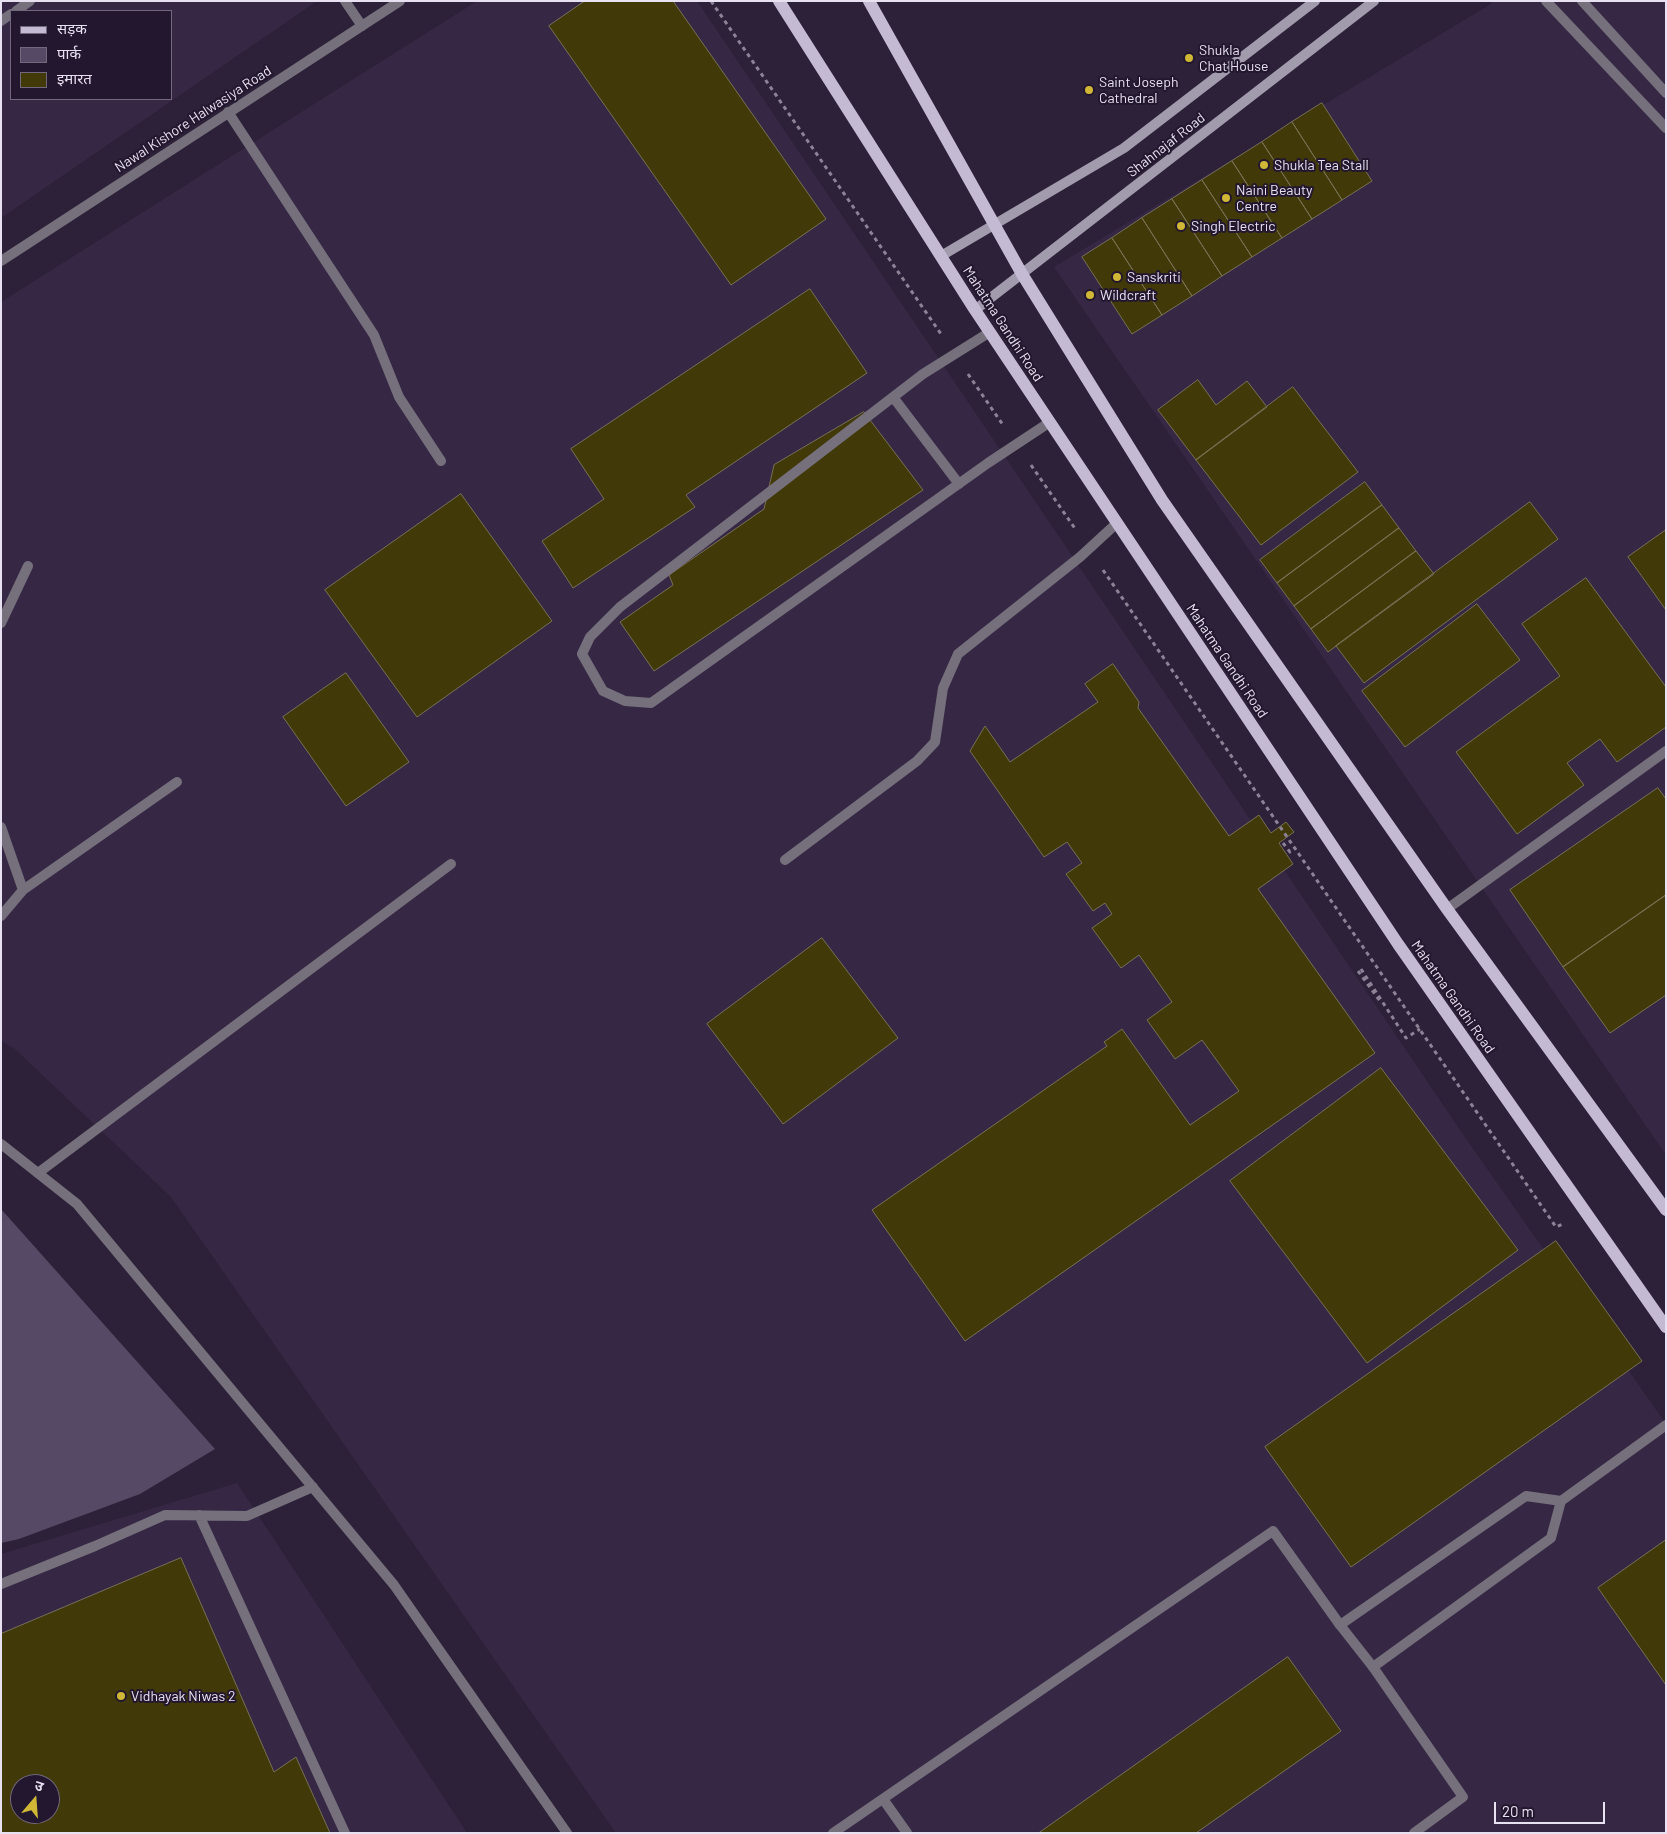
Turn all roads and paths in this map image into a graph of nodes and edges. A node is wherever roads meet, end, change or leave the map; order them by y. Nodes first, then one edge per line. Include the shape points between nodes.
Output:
1 (30, 1) edge
2 (345, 1) edge
3 (400, 1) edge
4 (711, 1) edge
5 (779, 1) edge
6 (869, 1) edge
7 (1314, 1) edge
8 (1374, 1) edge
9 (1546, 1) edge
10 (1582, 1) edge
11 (17, 10) edge
12 (362, 26) junction
13 (1666, 93) edge
14 (228, 112) junction
15 (1666, 128) edge
16 (994, 224) junction
17 (941, 256) junction
18 (1, 261) edge
19 (1022, 274) junction
20 (975, 310) junction
21 (990, 332) junction
22 (955, 354) junction
23 (893, 397) junction
24 (1050, 422) junction
25 (1017, 444) junction
26 (441, 461) dead end
27 (959, 484) junction
28 (1117, 523) junction
29 (1089, 549) junction
30 (28, 566) dead end
31 (1, 623) edge
32 (1666, 751) edge
33 (177, 782) dead end
34 (1, 828) edge
35 (1283, 843) dead end
36 (1295, 848) junction
37 (785, 860) dead end
38 (451, 864) dead end
39 (23, 890) junction
40 (1447, 909) junction
41 (1, 916) edge
42 (1360, 970) dead end
43 (1420, 1029) junction
44 (1, 1144) edge
45 (38, 1173) junction
46 (1666, 1210) edge
47 (1556, 1228) dead end
48 (1666, 1327) edge
49 (1666, 1426) edge
50 (313, 1487) junction
51 (1561, 1501) junction
52 (199, 1515) junction
53 (1, 1584) edge
54 (1340, 1626) junction
55 (1373, 1667) junction
56 (883, 1800) junction
57 (345, 1833) edge
58 (567, 1833) edge
59 (833, 1833) edge
60 (907, 1833) edge
61 (1414, 1833) edge

1 - 11 street
2 - 12 street
3 - 12 street, Nawal Kishore Halwasiya Road
4 - 22 path
5 - 17 main road, Mahatma Gandhi Road
6 - 16 main road
7 - 16 main road via 1124,148
8 - 19 main road, Shahnajaf Road
9 - 15 street
10 - 13 street
12 - 14 street, Nawal Kishore Halwasiya Road
14 - 18 street, Nawal Kishore Halwasiya Road
14 - 26 street via 374,335 399,397
16 - 17 main road
16 - 19 main road
17 - 20 main road, Mahatma Gandhi Road
19 - 20 main road, Shahnajaf Road
19 - 40 main road via 1162,500
20 - 21 main road, Mahatma Gandhi Road
21 - 22 street
21 - 24 main road, Mahatma Gandhi Road
22 - 23 street
22 - 25 path
23 - 27 street
23 - 27 street via 620,607 590,637 582,654 602,691 625,701 651,703
24 - 25 street
24 - 28 main road, Mahatma Gandhi Road
25 - 27 street
25 - 29 path
28 - 29 street
28 - 48 main road, Mahatma Gandhi Road via 1398,944
29 - 36 path
29 - 37 street via 958,654 943,688 935,742 917,761
30 - 31 street
32 - 40 street
33 - 39 street
34 - 39 street
35 - 36 path via 1290,852
36 - 43 path
38 - 45 street
39 - 41 street
40 - 46 main road
42 - 43 path via 1406,1038
43 - 47 path
44 - 45 street
45 - 50 street via 77,1204
49 - 51 street
50 - 52 street via 247,1516
50 - 58 street via 394,1585
51 - 54 street via 1526,1496
51 - 55 street via 1552,1538
52 - 53 street via 165,1515
52 - 57 street
54 - 55 street
54 - 56 street via 1273,1531
55 - 61 street via 1463,1797
56 - 59 street
56 - 60 street

